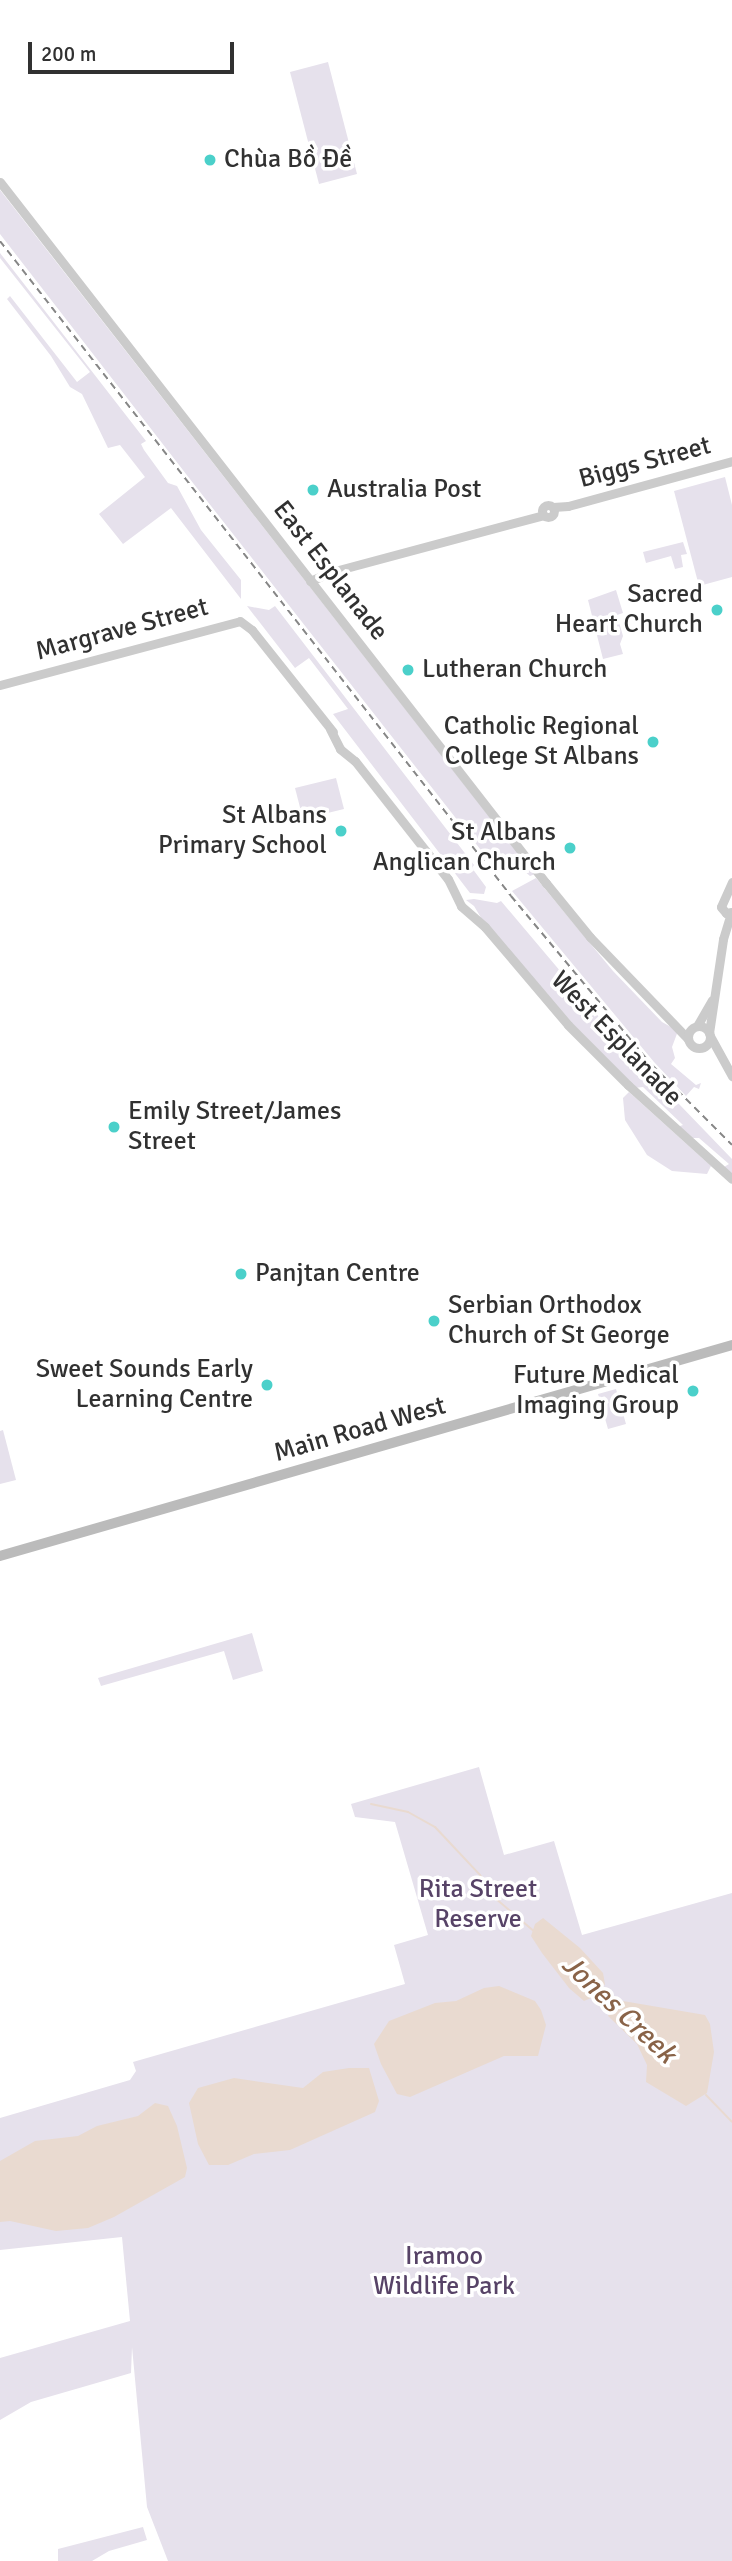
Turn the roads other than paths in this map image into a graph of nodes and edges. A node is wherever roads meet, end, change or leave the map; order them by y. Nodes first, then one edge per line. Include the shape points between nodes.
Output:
1 (0, 182) edge
2 (732, 461) edge
3 (310, 581) junction
4 (253, 631) joint
5 (0, 685) edge
6 (732, 881) edge
7 (729, 906) edge
8 (714, 995) junction
9 (660, 1012) junction
10 (695, 1026) junction
11 (710, 1035) junction
12 (688, 1039) junction
13 (699, 1048) junction
14 (718, 1055) junction
15 (732, 1076) edge
16 (732, 1179) edge
17 (732, 1345) edge
18 (0, 1556) edge

1 - 3 street, East Esplanade
2 - 3 street, Biggs Street via 553,510 548,505 543,512
3 - 9 street, East Esplanade via 546,883
4 - 5 street, Margrave Street via 244,622 230,623
4 - 16 street, West Esplanade via 474,909 478,920 568,1024
6 - 7 street
7 - 8 street
8 - 10 street
8 - 11 street
9 - 10 street, East Esplanade
9 - 12 street, East Esplanade
10 - 11 street via 703,1026
10 - 12 street
11 - 13 street via 708,1043
11 - 14 street
12 - 13 street
13 - 14 street
14 - 15 street
17 - 18 main road, Main Road West

